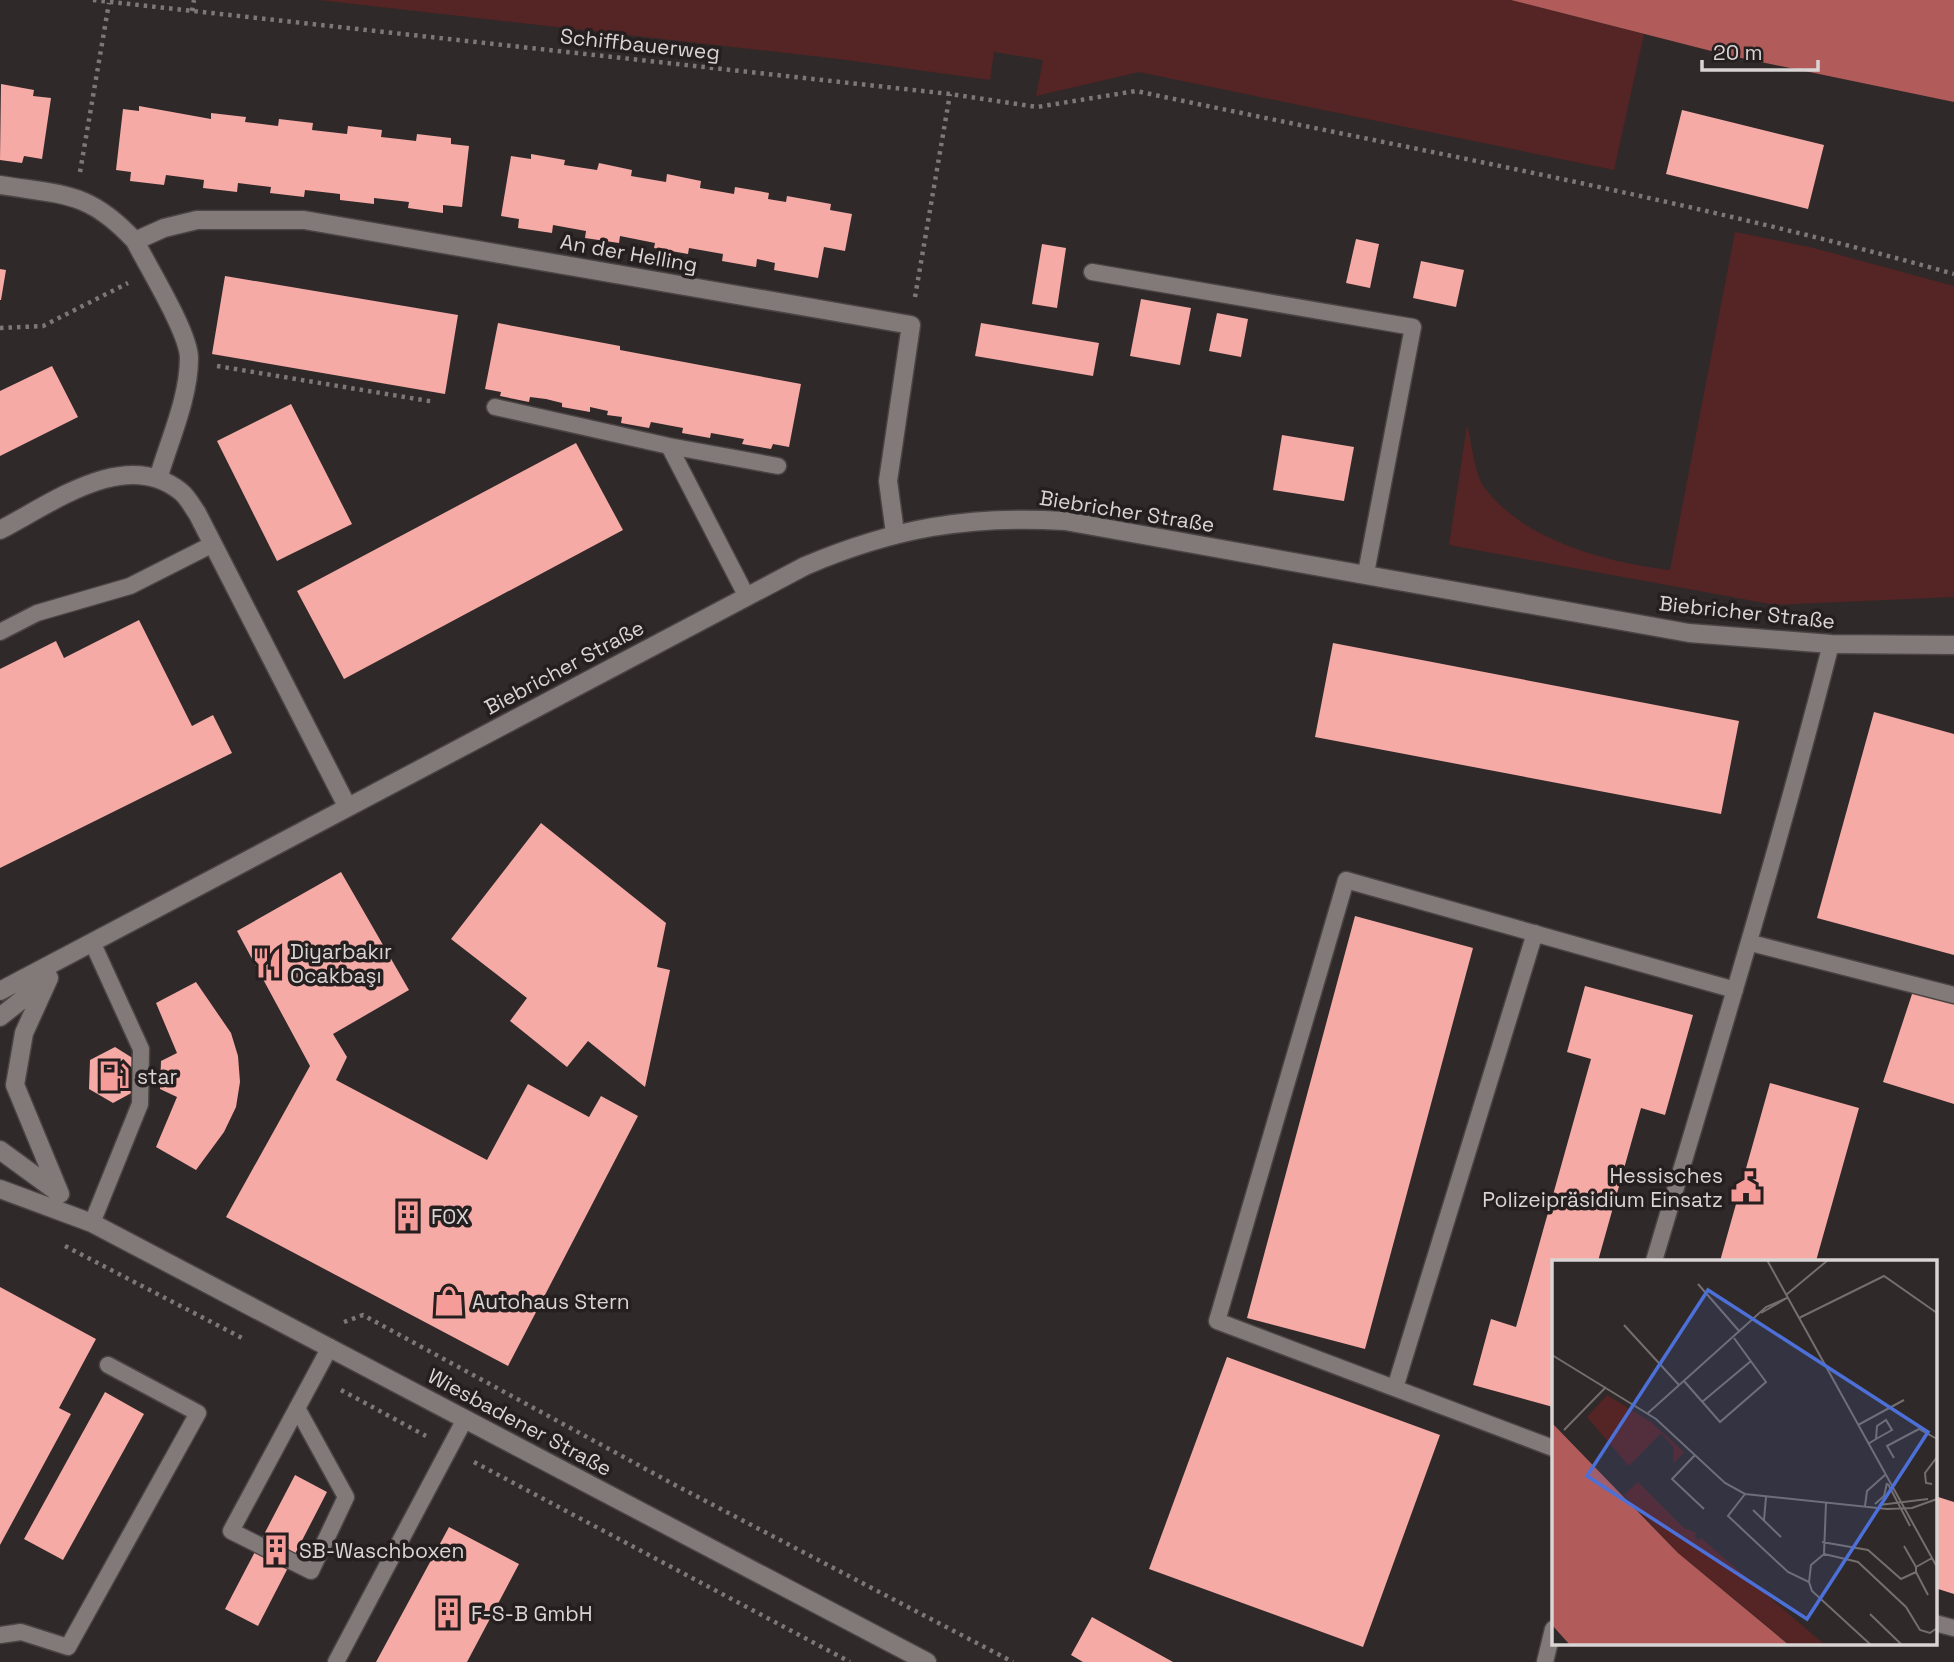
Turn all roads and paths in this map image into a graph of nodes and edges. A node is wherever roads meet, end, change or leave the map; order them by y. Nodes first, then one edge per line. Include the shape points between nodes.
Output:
1 (93, 0) edge
2 (194, 0) edge
3 (108, 3) junction
4 (192, 12) junction
5 (950, 94) junction
6 (0, 185) edge
7 (76, 197) junction
8 (135, 241) junction
9 (150, 271) junction
10 (1092, 272) dead end
11 (1954, 274) edge
12 (911, 325) junction
13 (0, 328) edge
14 (188, 361) junction
15 (435, 401) dead end
16 (495, 407) dead end
17 (668, 446) junction
18 (778, 466) dead end
19 (158, 479) junction
20 (0, 530) edge
21 (895, 533) junction
22 (213, 544) junction
23 (1366, 573) junction
24 (747, 597) junction
25 (0, 632) edge
26 (1831, 644) junction
27 (1954, 645) edge
28 (347, 806) junction
29 (1535, 933) junction
30 (1751, 943) junction
31 (93, 944) junction
32 (49, 978) junction
33 (1735, 990) junction
34 (0, 991) edge
35 (1954, 995) edge
36 (0, 1017) edge
37 (0, 1150) edge
38 (0, 1189) edge
39 (60, 1194) junction
40 (92, 1223) junction
41 (1654, 1260) edge
42 (363, 1315) dead end
43 (330, 1347) junction
44 (108, 1365) dead end
45 (1395, 1388) junction
46 (297, 1408) junction
47 (465, 1419) junction
48 (1552, 1448) edge
49 (1937, 1624) edge
50 (1954, 1628) edge
51 (1552, 1633) edge
52 (0, 1635) edge
53 (336, 1662) edge
54 (927, 1662) edge
55 (1013, 1662) edge
56 (1545, 1662) edge

1 - 3 path, Schiffbauerweg
2 - 4 path
3 - 4 path, Schiffbauerweg
3 - 7 path
4 - 5 path, Schiffbauerweg
5 - 11 path, Schiffbauerweg via 1037,107 1136,91 1743,219
5 - 12 path
6 - 7 street
7 - 8 street via 110,214
8 - 9 street
8 - 12 street, An der Helling via 197,220 304,220
9 - 13 path via 43,326
9 - 14 street via 183,335
10 - 23 lane via 1413,327
12 - 21 street via 888,481
14 - 15 path
14 - 19 street
16 - 17 lane
17 - 18 lane
17 - 24 lane
19 - 20 street via 131,474 99,480
19 - 22 street via 181,492
21 - 23 street, Biebricher Straße via 986,519 1065,521
21 - 24 street, Biebricher Straße via 805,566
22 - 25 lane via 130,586 37,613
22 - 28 street
23 - 26 street, Biebricher Straße via 1689,634
24 - 28 street, Biebricher Straße
26 - 27 street, Biebricher Straße
26 - 30 lane
28 - 31 street, Biebricher Straße
29 - 33 lane
29 - 45 lane
29 - 45 lane via 1346,880 1217,1321
30 - 33 lane
30 - 35 lane
31 - 32 street, Biebricher Straße
31 - 34 street, Biebricher Straße
31 - 40 lane via 141,1049 140,1104
32 - 36 street, Biebricher Straße
32 - 39 street via 24,1033 15,1085
33 - 41 lane
37 - 39 street, Wiesbadener Straße
38 - 40 street, Wiesbadener Straße
39 - 40 street, Wiesbadener Straße
40 - 43 street, Wiesbadener Straße
42 - 55 path
43 - 46 lane
43 - 47 street, Wiesbadener Straße
44 - 52 lane via 198,1413 68,1647 21,1632
45 - 48 lane
46 - 46 lane via 231,1531 311,1572 346,1497
47 - 53 lane
47 - 54 street, Wiesbadener Straße
49 - 50 lane
51 - 56 lane

